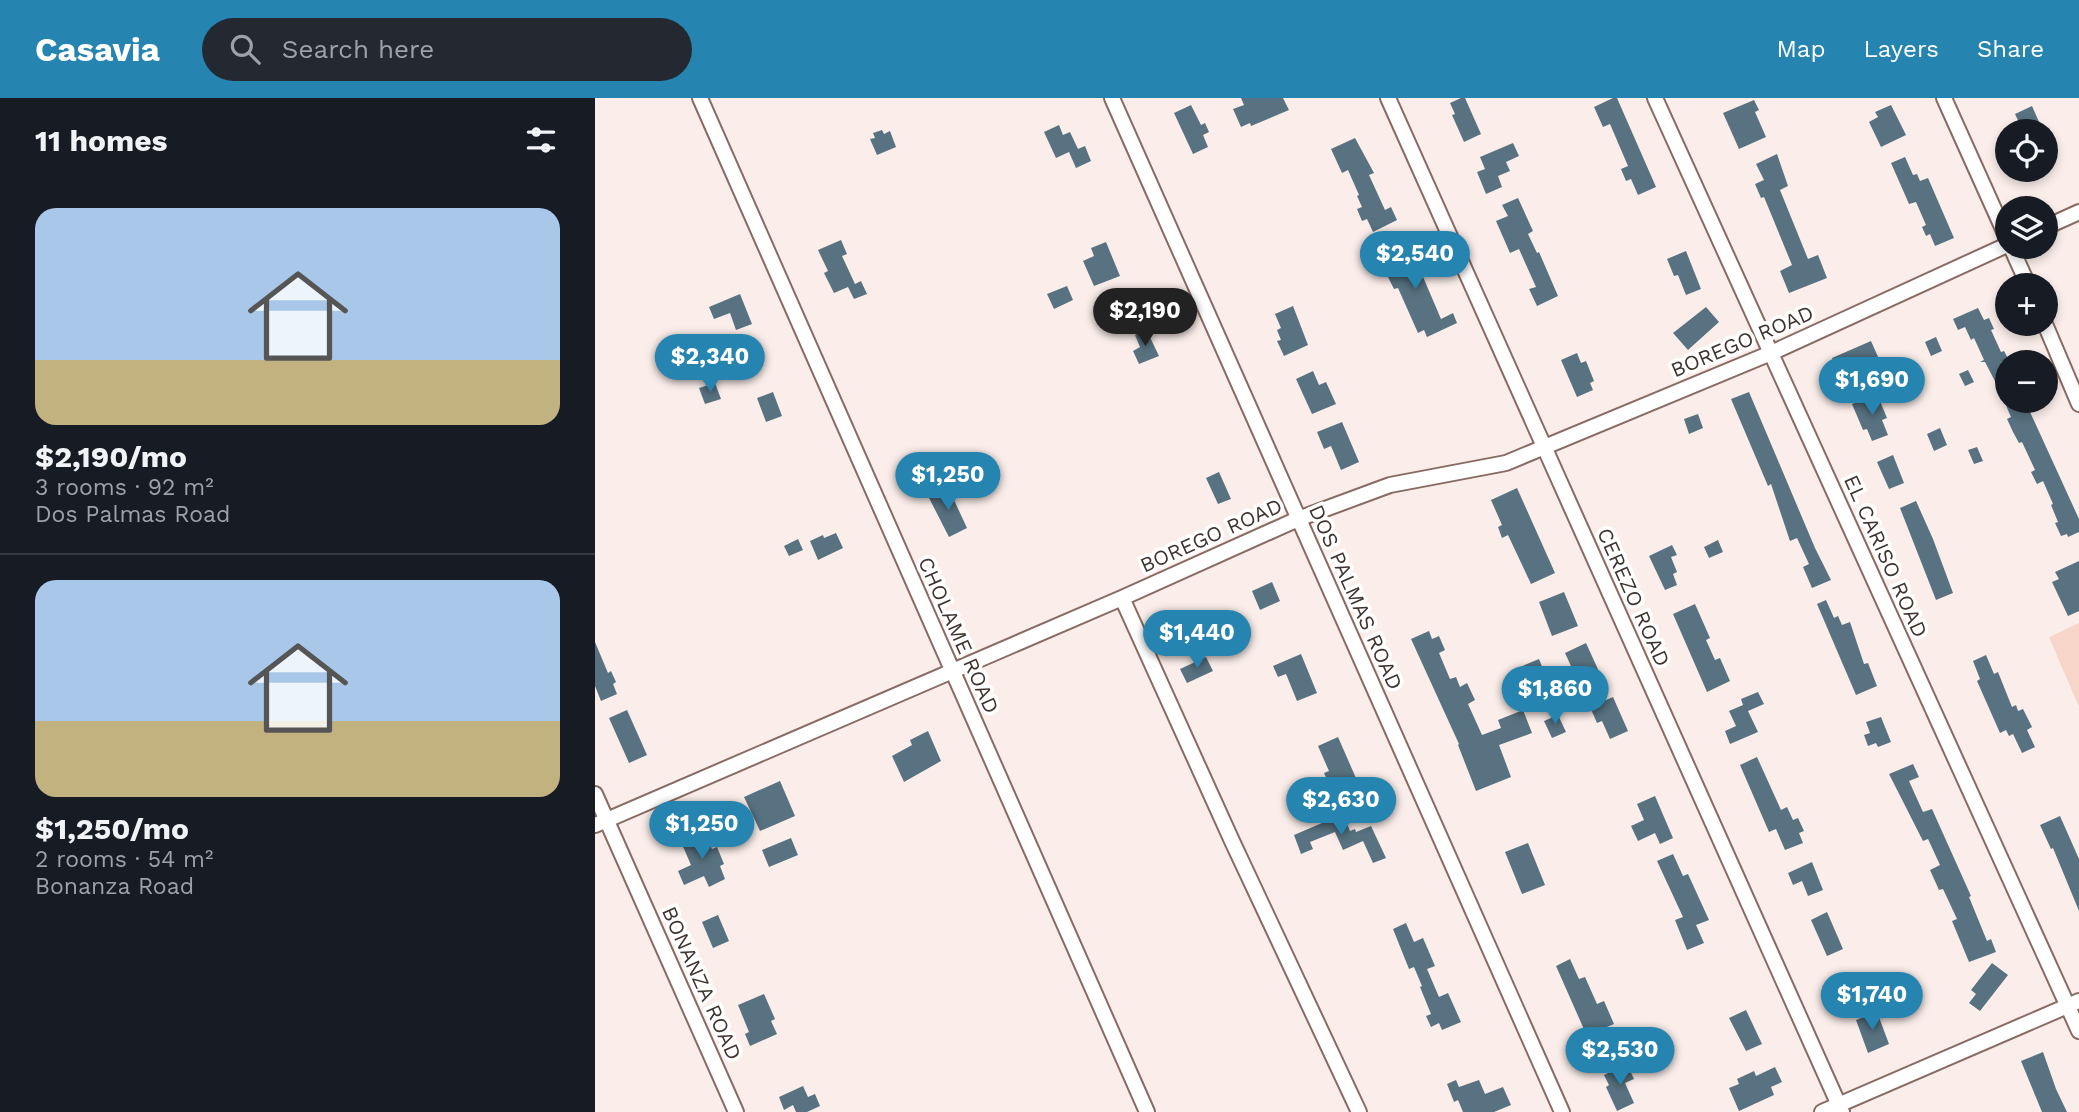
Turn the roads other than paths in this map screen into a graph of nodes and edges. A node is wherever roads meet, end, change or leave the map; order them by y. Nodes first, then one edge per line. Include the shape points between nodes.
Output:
1 (700, 98) edge
2 (1128, 98) edge
3 (1388, 98) edge
4 (1655, 98) edge
5 (1944, 98) edge
6 (1113, 101) edge
7 (1995, 211) edge
8 (2079, 212) edge
9 (2058, 222) edge
10 (1995, 252) edge
11 (2050, 336) edge
12 (1771, 353) junction
13 (2079, 404) edge
14 (1544, 448) junction
15 (1298, 519) junction
16 (1122, 598) junction
17 (951, 671) junction
18 (595, 794) edge
19 (601, 822) edge
20 (2073, 1003) edge
21 (2079, 1031) edge
22 (1841, 1108) edge
23 (736, 1112) edge
24 (1147, 1112) edge
25 (1359, 1112) edge
26 (1562, 1112) edge
27 (1822, 1112) edge

1 - 17 street, CHOLAME ROAD
2 - 6 street
3 - 14 street, CEREZO ROAD
4 - 12 street, EL CARISO ROAD
5 - 7 street
6 - 15 street, DOS PALMAS ROAD
8 - 9 street
10 - 12 street, BOREGO ROAD
11 - 13 street
12 - 14 street, BOREGO ROAD
12 - 20 street, EL CARISO ROAD
14 - 15 street, BOREGO ROAD via 1506,463 1390,485
14 - 22 street, CEREZO ROAD
15 - 16 street, BOREGO ROAD
15 - 26 street, DOS PALMAS ROAD
16 - 17 street, BOREGO ROAD
16 - 25 street
17 - 19 street, BOREGO ROAD
17 - 24 street, CHOLAME ROAD
18 - 19 street, BONANZA ROAD
19 - 23 street, BONANZA ROAD
20 - 21 street, EL CARISO ROAD
20 - 22 street
22 - 27 street

